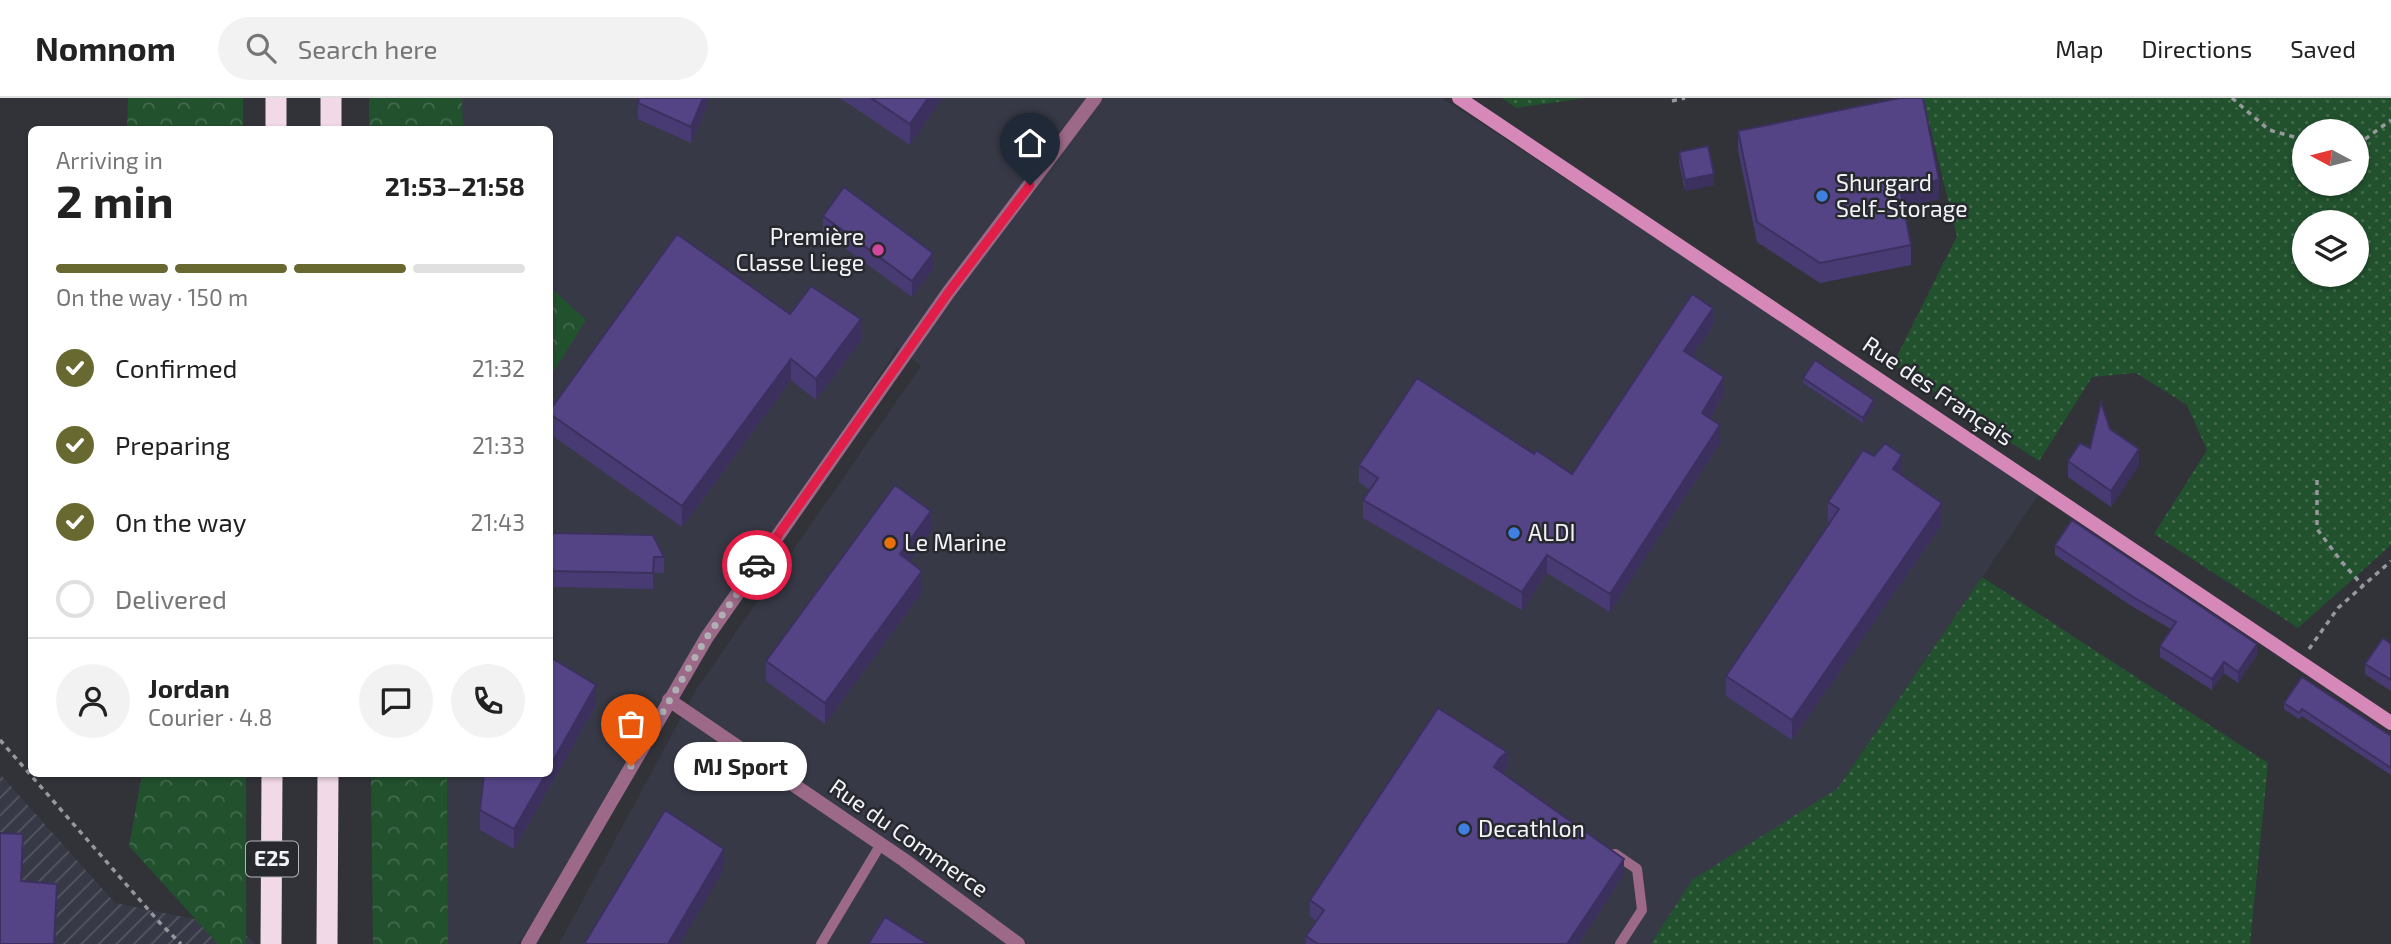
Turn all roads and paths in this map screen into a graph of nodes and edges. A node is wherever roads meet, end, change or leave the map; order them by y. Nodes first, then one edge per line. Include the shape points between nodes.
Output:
1 (276, 98) edge
2 (331, 98) edge
3 (1095, 98) edge
4 (1459, 98) edge
5 (1685, 98) edge
6 (2232, 98) edge
7 (1672, 101) dead end
8 (2391, 120) edge
9 (276, 126) edge
10 (331, 126) edge
11 (2370, 135) edge
12 (2292, 136) edge
13 (2317, 480) dead end
14 (2391, 561) edge
15 (2363, 586) junction
16 (2321, 632) dead end
17 (669, 700) junction
18 (2391, 723) edge
19 (0, 740) edge
20 (28, 772) edge
21 (32, 777) edge
22 (272, 777) edge
23 (328, 777) edge
24 (881, 844) junction
25 (1604, 846) edge
26 (181, 944) edge
27 (271, 944) edge
28 (327, 944) edge
29 (528, 944) edge
30 (821, 944) edge
31 (1018, 944) edge
32 (1620, 944) edge

1 - 9 highway
2 - 10 highway
3 - 17 street via 932,316 707,637
4 - 18 main road, Rue des Français
5 - 7 path
6 - 12 path via 2269,130
8 - 11 path
13 - 15 path via 2317,529
14 - 15 path
15 - 16 path via 2338,608
17 - 24 street, Rue du Commerce
17 - 29 street
19 - 20 path
21 - 26 path
22 - 27 highway, E25
23 - 28 highway, E25
24 - 30 lane
24 - 31 street, Rue du Commerce
25 - 32 lane via 1637,869 1642,910

